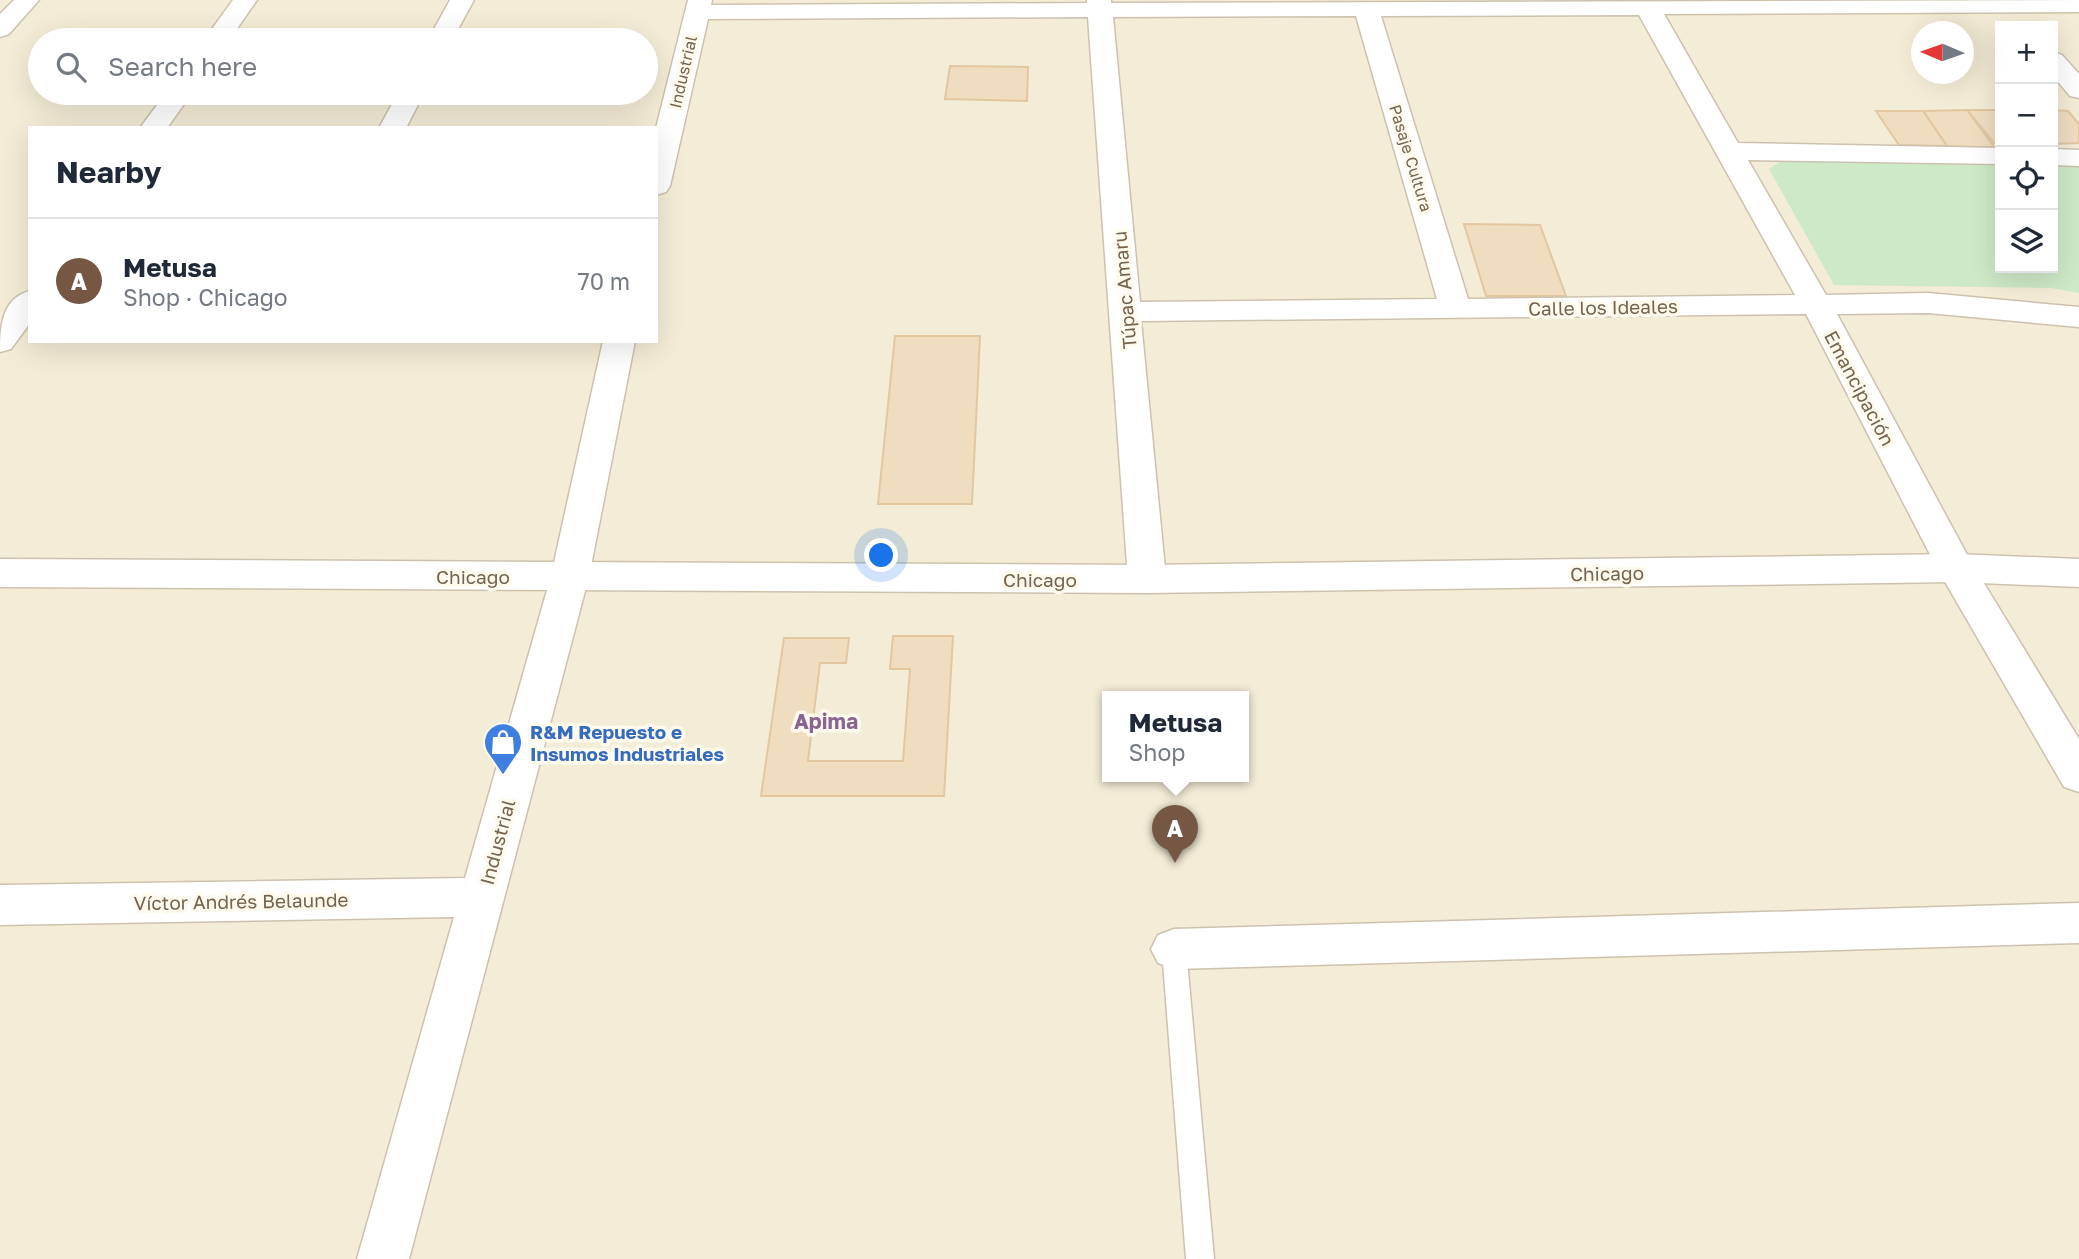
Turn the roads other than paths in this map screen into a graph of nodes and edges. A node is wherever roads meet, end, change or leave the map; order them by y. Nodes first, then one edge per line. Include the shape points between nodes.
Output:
1 (27, 0) edge
2 (245, 0) edge
3 (462, 0) edge
4 (1645, 4) edge
5 (1099, 5) edge
6 (2005, 5) junction
7 (2079, 5) edge
8 (699, 6) edge
9 (1366, 8) junction
10 (2019, 21) edge
11 (225, 28) edge
12 (447, 28) edge
13 (0, 29) edge
14 (2058, 66) edge
15 (2079, 90) edge
16 (170, 105) edge
17 (404, 105) edge
18 (154, 126) edge
19 (393, 126) edge
20 (1729, 151) junction
21 (1995, 156) edge
22 (2058, 157) edge
23 (2079, 158) edge
24 (658, 178) edge
25 (1816, 304) junction
26 (1456, 309) junction
27 (1126, 312) junction
28 (2079, 317) edge
29 (620, 343) edge
30 (1956, 568) junction
31 (0, 573) edge
32 (2079, 573) edge
33 (570, 576) junction
34 (1147, 579) junction
35 (2079, 775) edge
36 (482, 897) junction
37 (0, 905) edge
38 (2079, 923) edge
39 (1174, 949) joint
40 (383, 1259) edge
41 (1200, 1259) edge

1 - 13 street
2 - 11 street
3 - 12 street
4 - 6 street
4 - 9 street
4 - 20 street, Emancipación
5 - 8 street
5 - 9 street
5 - 27 street, Túpac Amaru
6 - 7 street
6 - 10 street
8 - 24 street, Industrial
9 - 26 street, Pasaje Cultura
14 - 15 street
16 - 18 street
17 - 19 street
20 - 21 street
20 - 25 street, Emancipación
22 - 23 street
25 - 26 street, Calle los Ideales
25 - 28 street, Calle los Ideales via 1928,303
25 - 30 street, Emancipación
26 - 27 street, Calle los Ideales
27 - 34 street, Túpac Amaru
29 - 33 street, Industrial
30 - 32 street, Chicago
30 - 34 street, Chicago
30 - 35 street, Emancipación
31 - 33 street, Chicago
33 - 34 street, Chicago
33 - 36 street, Industrial
36 - 37 street, Víctor Andrés Belaunde
36 - 40 street, Industrial
38 - 39 street
39 - 41 lane

